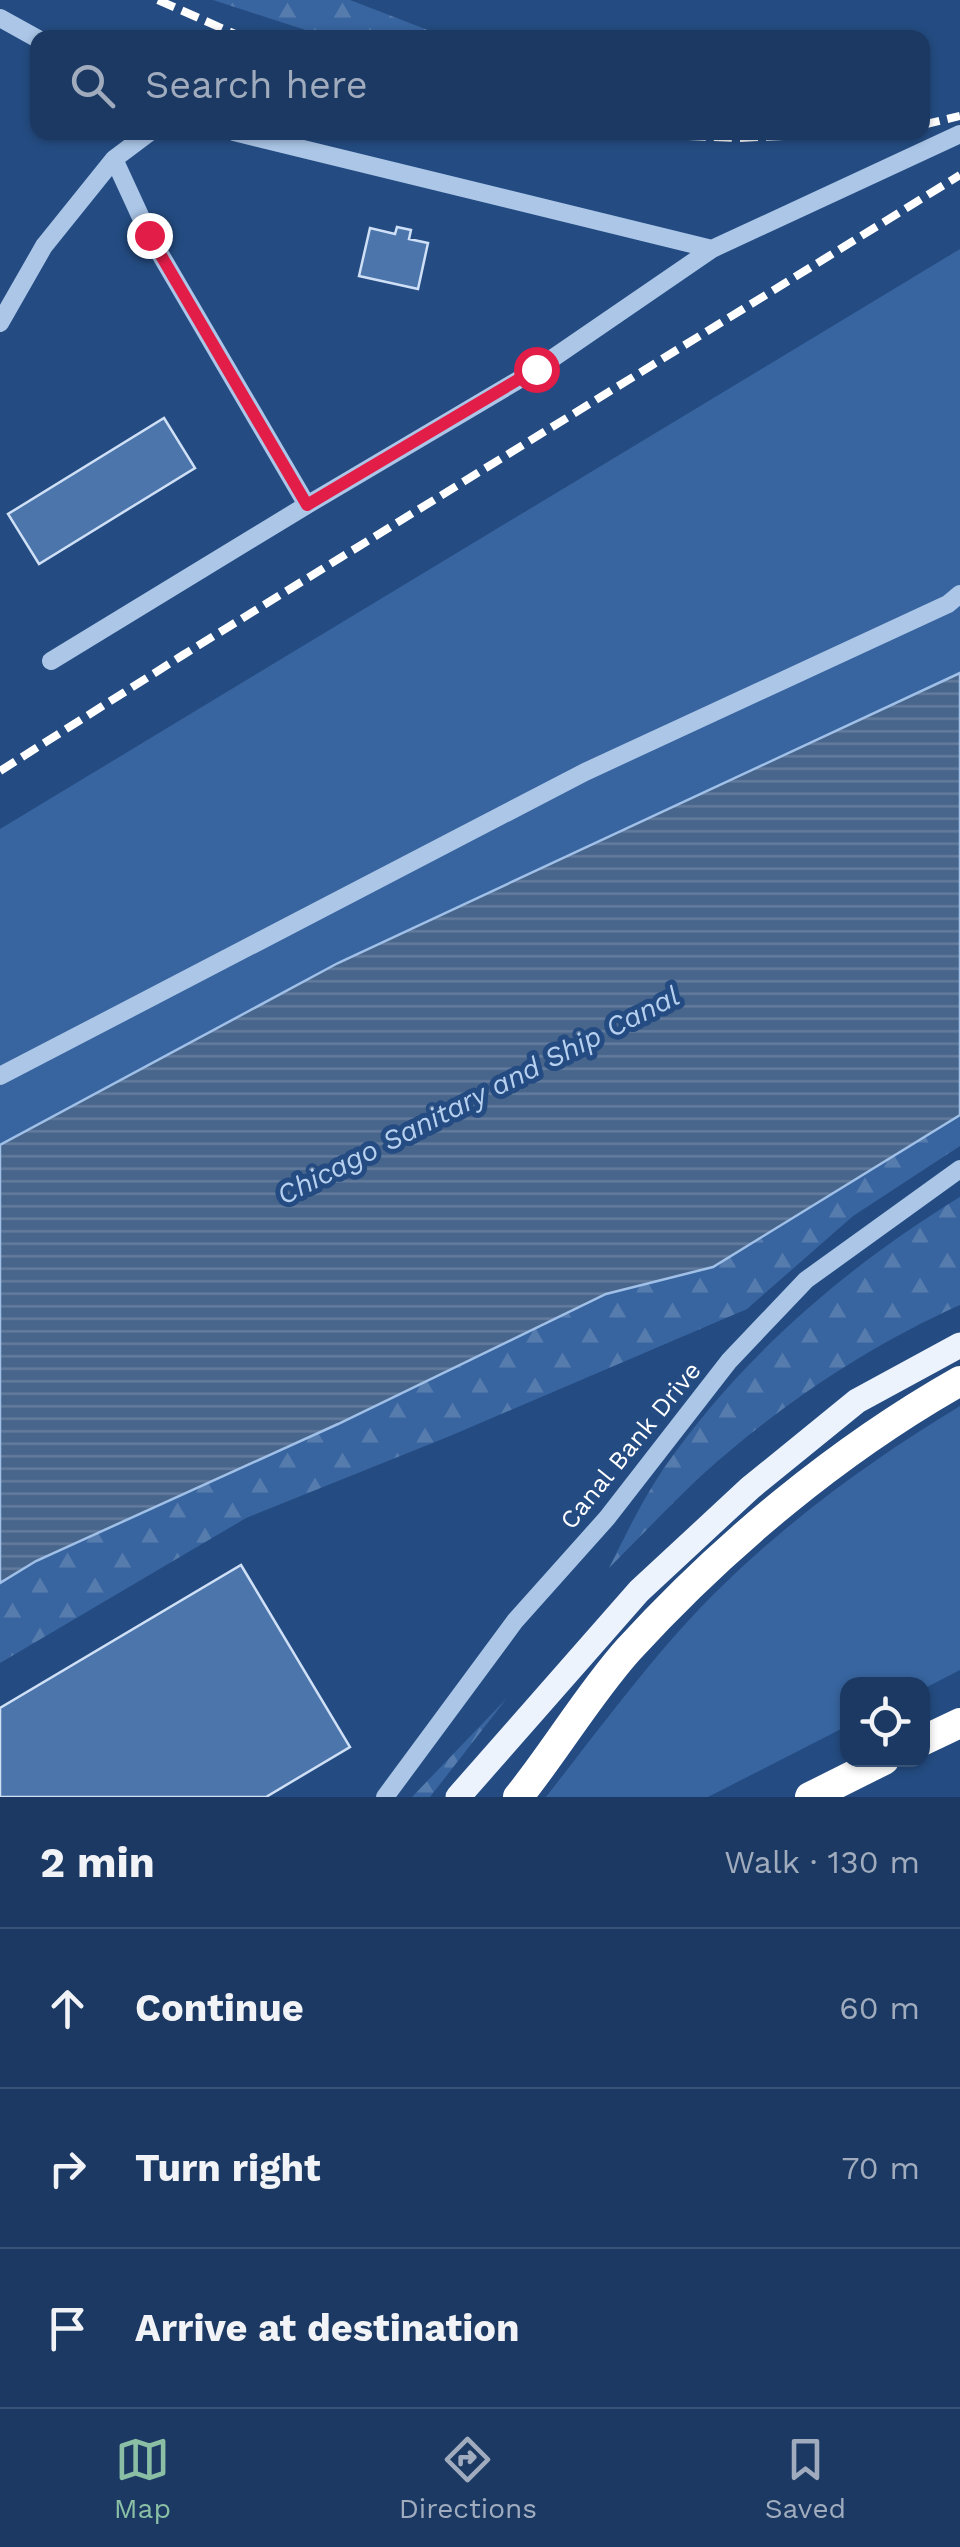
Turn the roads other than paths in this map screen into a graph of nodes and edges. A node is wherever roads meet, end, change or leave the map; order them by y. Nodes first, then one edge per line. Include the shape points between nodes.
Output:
1 (0, 18) edge
2 (30, 35) edge
3 (960, 134) edge
4 (140, 140) edge
5 (267, 140) edge
6 (114, 160) junction
7 (712, 249) junction
8 (0, 323) edge
9 (307, 505) junction
10 (960, 594) edge
11 (51, 661) dead end
12 (0, 1076) edge
13 (960, 1169) edge
14 (960, 1346) edge
15 (960, 1381) edge
16 (960, 1723) edge
17 (930, 1736) edge
18 (870, 1767) edge
19 (385, 1797) edge
20 (458, 1797) edge
21 (518, 1797) edge
22 (810, 1797) edge

1 - 2 street
3 - 7 street
4 - 6 street
5 - 7 street
6 - 8 street via 44,246
6 - 9 street via 149,235
7 - 9 street via 536,369
9 - 11 street
10 - 12 street via 586,772
13 - 19 street, Canal Bank Drive via 806,1280 729,1361 607,1518 515,1621
14 - 20 main road via 857,1401 750,1488 639,1591
15 - 21 highway via 764,1516 627,1652
16 - 17 highway
18 - 22 highway

